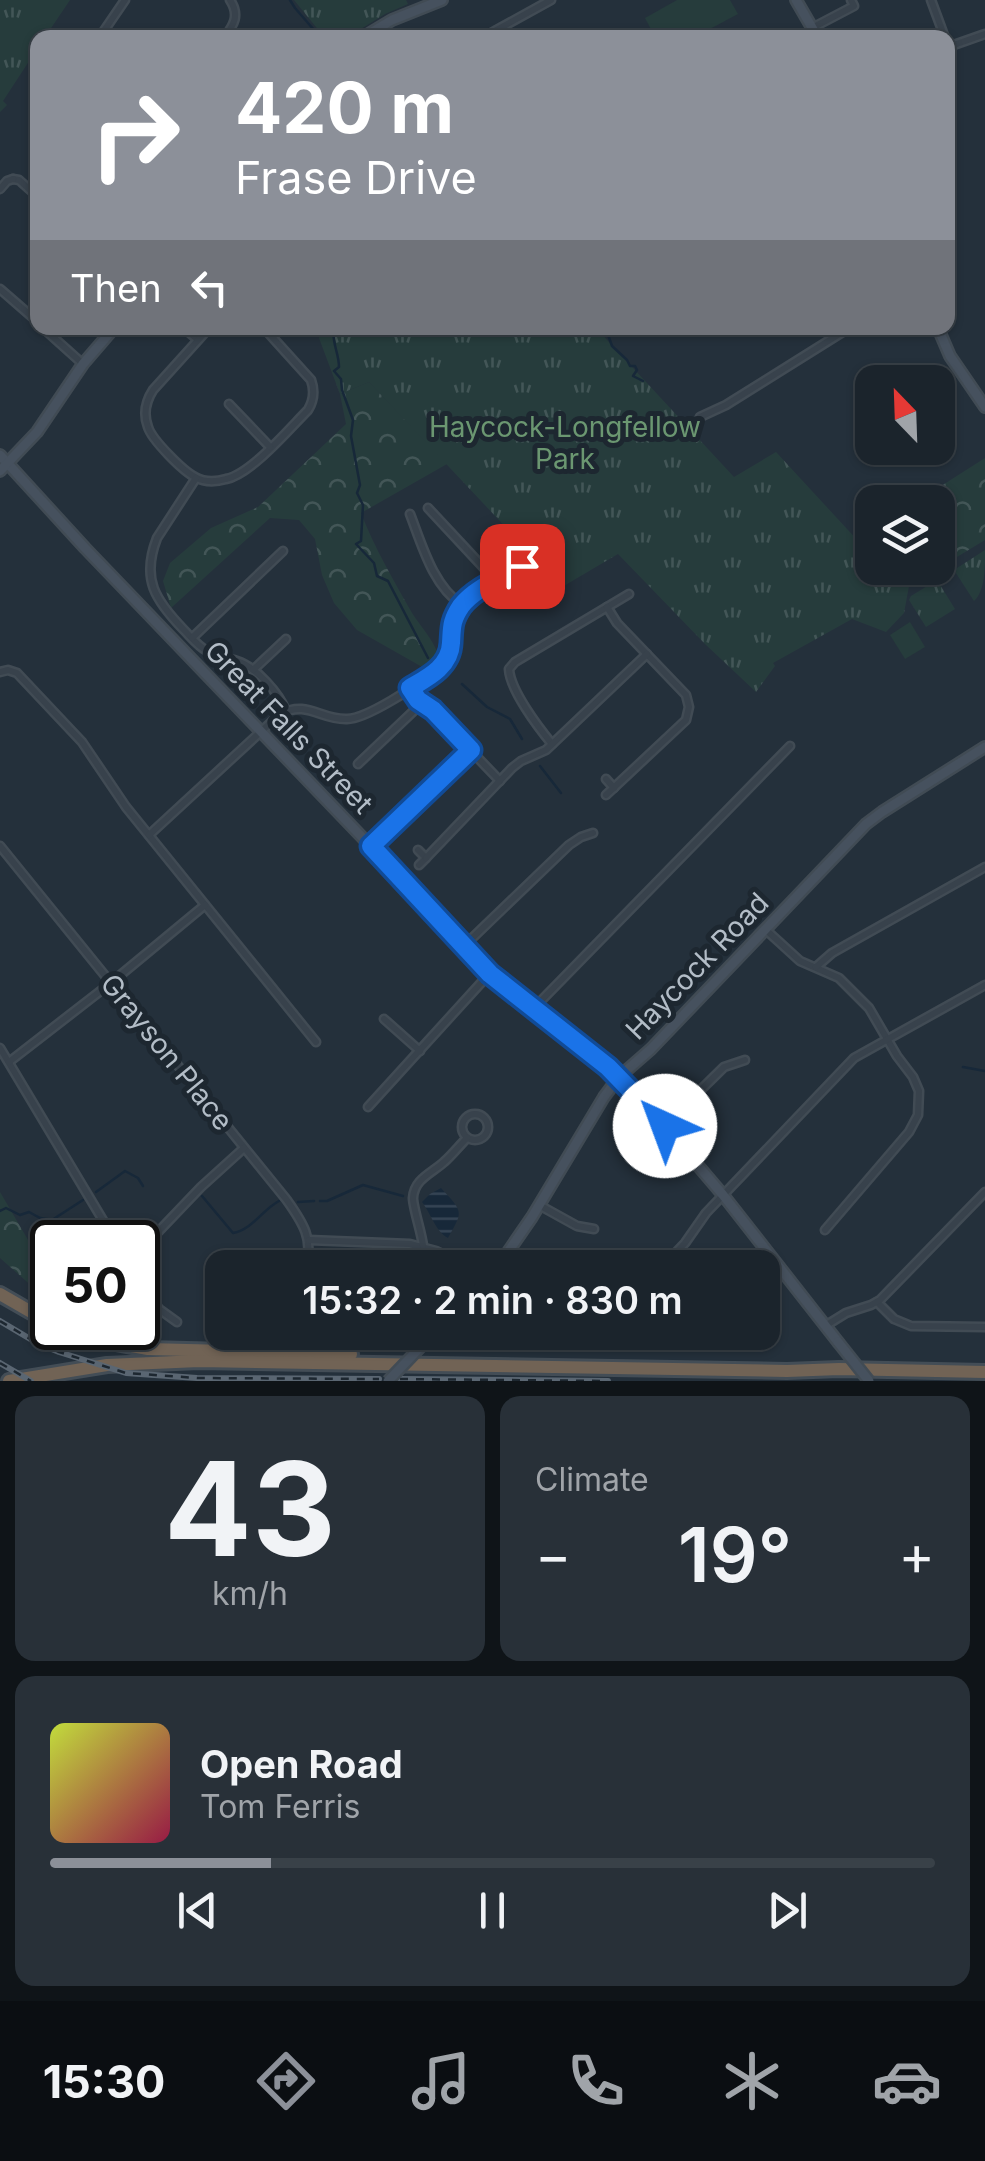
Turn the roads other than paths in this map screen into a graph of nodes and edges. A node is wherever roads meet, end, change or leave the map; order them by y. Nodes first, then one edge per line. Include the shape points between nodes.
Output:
1 (125, 0) edge
2 (230, 0) edge
3 (442, 0) edge
4 (551, 0) edge
5 (796, 0) edge
6 (852, 0) edge
7 (943, 0) edge
8 (932, 2) edge
9 (104, 30) edge
10 (230, 30) edge
11 (375, 30) edge
12 (500, 30) edge
13 (813, 30) edge
14 (819, 30) edge
15 (943, 30) edge
16 (985, 34) edge
17 (955, 45) edge
18 (0, 189) edge
19 (30, 189) edge
20 (0, 288) edge
21 (30, 315) edge
22 (51, 335) edge
23 (108, 335) edge
24 (192, 335) edge
25 (202, 335) edge
26 (270, 335) edge
27 (838, 335) edge
28 (941, 335) edge
29 (197, 339) junction
30 (83, 364) junction
31 (229, 404) dead end
32 (985, 407) edge
33 (700, 417) dead end
34 (270, 448) junction
35 (0, 456) edge
36 (4, 468) edge
37 (196, 478) junction
38 (428, 508) dead end
39 (410, 514) dead end
40 (283, 551) dead end
41 (522, 566) dead end
42 (496, 582) junction
43 (629, 594) dead end
44 (462, 605) junction
45 (606, 607) junction
46 (192, 638) junction
47 (286, 639) dead end
48 (647, 654) junction
49 (253, 670) junction
50 (4, 671) edge
51 (410, 688) junction
52 (422, 702) junction
53 (286, 711) junction
54 (262, 730) junction
55 (552, 744) junction
56 (790, 746) dead end
57 (985, 748) edge
58 (471, 750) junction
59 (358, 764) dead end
60 (606, 779) dead end
61 (500, 781) junction
62 (614, 788) junction
63 (606, 795) dead end
64 (593, 833) dead end
65 (149, 835) junction
66 (0, 846) edge
67 (371, 846) junction
68 (418, 850) dead end
69 (426, 858) junction
70 (418, 865) dead end
71 (985, 867) edge
72 (205, 905) junction
73 (765, 929) junction
74 (464, 945) junction
75 (816, 967) junction
76 (490, 974) junction
77 (112, 982) junction
78 (985, 985) edge
79 (533, 1009) junction
80 (384, 1019) dead end
81 (887, 1038) junction
82 (316, 1042) dead end
83 (0, 1048) edge
84 (420, 1051) junction
85 (745, 1060) dead end
86 (9, 1062) junction
87 (619, 1077) junction
88 (368, 1108) dead end
89 (665, 1126) junction
90 (467, 1138) junction
91 (244, 1148) junction
92 (985, 1192) edge
93 (723, 1194) junction
94 (539, 1205) junction
95 (103, 1220) edge
96 (594, 1229) dead end
97 (160, 1230) edge
98 (825, 1230) dead end
99 (309, 1240) junction
100 (423, 1246) junction
101 (310, 1250) edge
102 (432, 1250) edge
103 (508, 1250) edge
104 (678, 1250) edge
105 (0, 1294) edge
106 (877, 1302) junction
107 (160, 1310) edge
108 (30, 1311) edge
109 (177, 1322) dead end
110 (825, 1326) junction
111 (985, 1327) edge
112 (160, 1349) edge
113 (418, 1350) edge
114 (839, 1369) junction
115 (985, 1372) edge
116 (9, 1381) edge
117 (388, 1381) edge
118 (869, 1381) edge

1 - 9 street
2 - 10 street via 235,22
3 - 11 main road
4 - 12 street
5 - 13 main road
6 - 14 street via 854,6
7 - 8 street
8 - 15 street
16 - 17 street
18 - 19 street via 13,176
20 - 21 street
22 - 30 street
23 - 30 main road
24 - 29 street
25 - 29 street
26 - 34 street via 314,390 308,410
27 - 33 street
28 - 32 main road
29 - 37 street via 146,405 151,434
30 - 36 main road via 50,416
31 - 34 street
34 - 37 street via 231,478
35 - 36 main road, Great Falls Street
36 - 54 main road, Great Falls Street
37 - 46 street via 157,538 150,572 163,607
38 - 42 street
39 - 44 street via 432,567
40 - 46 street
41 - 42 street
42 - 44 street
43 - 45 street
44 - 51 street via 446,661
45 - 48 street
45 - 55 street via 510,669
46 - 49 street via 213,655
47 - 49 street
48 - 55 street
48 - 62 street via 686,695 688,716
49 - 53 street
50 - 65 street via 17,673 72,730
51 - 52 street
51 - 53 street via 352,719 304,708
52 - 58 street
52 - 59 street
53 - 54 street
54 - 65 street
54 - 67 main road, Great Falls Street
55 - 61 street
56 - 79 street
57 - 73 main road, Haycock Road via 866,824
58 - 61 street
58 - 67 street
60 - 62 street
61 - 69 street
62 - 63 street
64 - 74 street via 570,845
65 - 72 street
66 - 77 street, Grayson Place
67 - 74 main road, Great Falls Street
68 - 69 street
69 - 70 street
71 - 75 street
72 - 77 street
72 - 82 street
73 - 75 street
73 - 87 main road, Haycock Road
74 - 76 main road, Great Falls Street
75 - 81 street via 859,997
76 - 79 main road, Great Falls Street
76 - 84 street
77 - 86 street
77 - 91 street, Grayson Place
78 - 81 street
79 - 87 main road, Great Falls Street
80 - 84 street
81 - 93 street via 844,1068
81 - 98 street via 916,1084 918,1115
83 - 86 street
84 - 88 street
85 - 89 street via 724,1067
86 - 95 street
87 - 89 main road, Great Falls Street
87 - 94 main road, Haycock Road
89 - 93 main road, Great Falls Street
90 - 90 street via 484,1137 484,1118 465,1118
90 - 100 street via 415,1188
91 - 97 street
91 - 99 street, Grayson Place via 286,1198
92 - 106 street
93 - 104 street
93 - 110 main road, Great Falls Street
94 - 96 street
94 - 103 main road, Haycock Road
99 - 100 street
99 - 101 street
100 - 102 street
105 - 108 highway
106 - 110 street
106 - 111 street via 911,1326
107 - 109 street
110 - 118 main road, Great Falls Street, bridge
112 - 114 highway
113 - 117 main road, bridge
114 - 115 highway
114 - 116 highway via 199,1361

